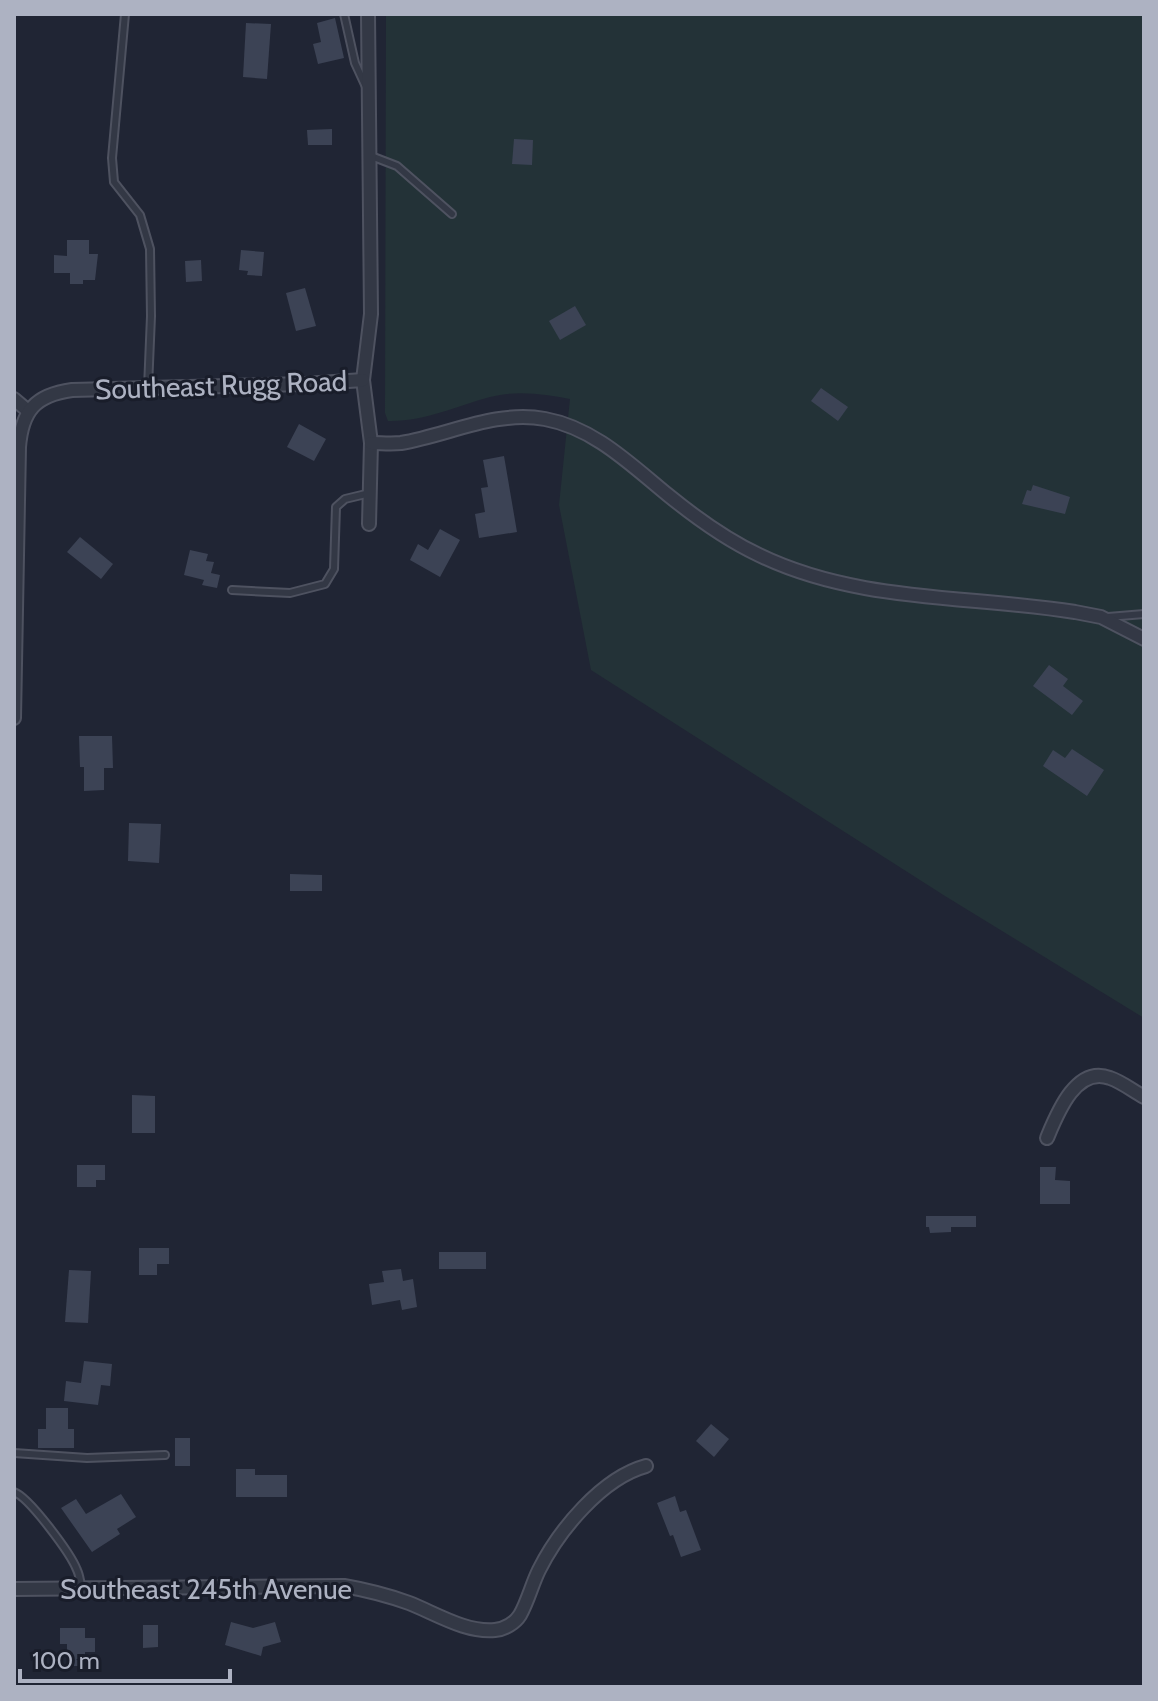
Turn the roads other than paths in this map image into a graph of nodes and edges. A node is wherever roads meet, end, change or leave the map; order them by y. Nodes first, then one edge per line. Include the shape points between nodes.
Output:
1 (125, 14) edge
2 (344, 14) edge
3 (368, 14) edge
4 (369, 93) junction
5 (371, 156) junction
6 (452, 214) dead end
7 (363, 380) junction
8 (148, 388) junction
9 (14, 399) edge
10 (27, 410) junction
11 (371, 443) junction
12 (370, 493) junction
13 (369, 524) dead end
14 (232, 590) dead end
15 (1144, 614) edge
16 (1101, 617) junction
17 (1144, 639) edge
18 (14, 673) edge
19 (14, 718) edge
20 (1144, 1097) edge
21 (1047, 1138) dead end
22 (14, 1453) edge
23 (165, 1455) dead end
24 (646, 1466) dead end
25 (14, 1492) edge
26 (14, 1589) edge
27 (82, 1589) junction

1 - 8 lane via 112,158 114,182 140,215 150,249
2 - 4 lane via 355,63
3 - 4 street, Southeast Rugg Road
4 - 5 street, Southeast Rugg Road
5 - 6 lane via 397,166
5 - 7 street, Southeast Rugg Road via 371,314
7 - 8 street, Southeast Rugg Road
7 - 11 street
8 - 10 street, Southeast Rugg Road via 55,392
9 - 10 street
10 - 18 street via 19,447
11 - 12 street
11 - 16 street via 398,443 509,418 544,419 603,443 730,539 783,567 861,588
12 - 13 street
12 - 14 lane via 336,507 334,569 325,584 290,593
15 - 16 lane
16 - 17 street
18 - 19 street
20 - 21 street via 1109,1077 1082,1080 1056,1115
22 - 23 lane via 87,1458
24 - 27 street, Southeast 245th Avenue via 605,1488 567,1527 519,1616 497,1630 466,1626 378,1592 344,1586
25 - 27 lane via 34,1508 77,1569
26 - 27 street, Southeast 245th Avenue

